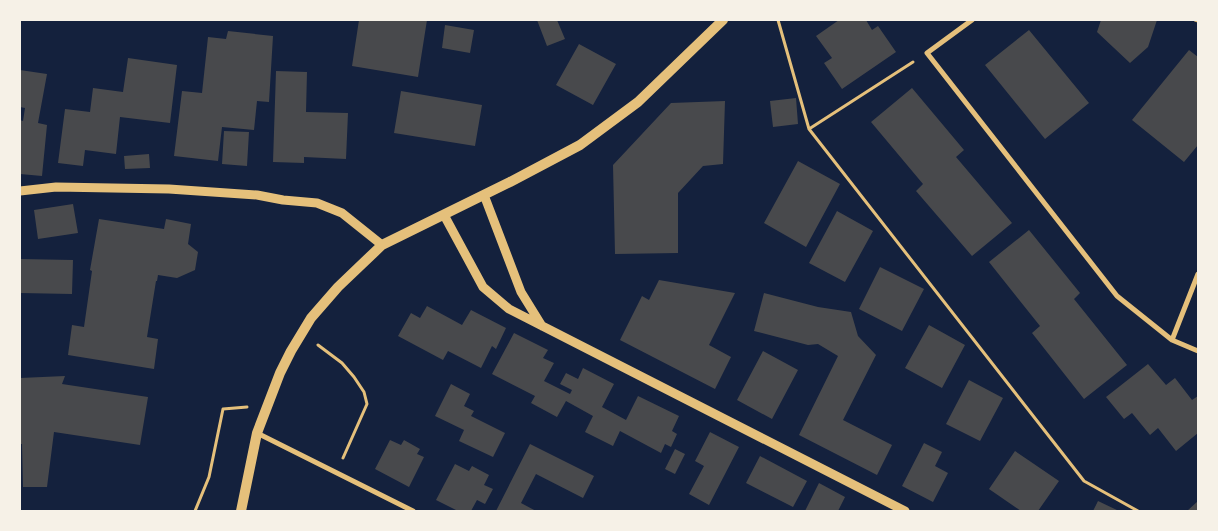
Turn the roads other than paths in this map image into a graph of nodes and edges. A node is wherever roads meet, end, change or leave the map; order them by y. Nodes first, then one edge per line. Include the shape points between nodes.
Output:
1 (723, 20) edge
2 (972, 20) edge
3 (20, 191) edge
4 (484, 195) junction
5 (444, 215) junction
6 (382, 245) junction
7 (1198, 274) edge
8 (542, 327) junction
9 (1172, 340) junction
10 (1198, 351) edge
11 (257, 434) junction
12 (242, 511) edge
13 (413, 511) edge
14 (905, 511) edge

1 - 4 main road via 638,102 580,145
2 - 9 street via 926,53 1117,296
3 - 6 street via 56,187 257,195 316,204 342,213
4 - 5 main road
4 - 8 street via 520,292
5 - 6 main road
5 - 8 street via 483,287 509,309
6 - 11 main road via 310,318 280,373
7 - 9 street
8 - 14 street
9 - 10 street
11 - 12 main road
11 - 13 street

